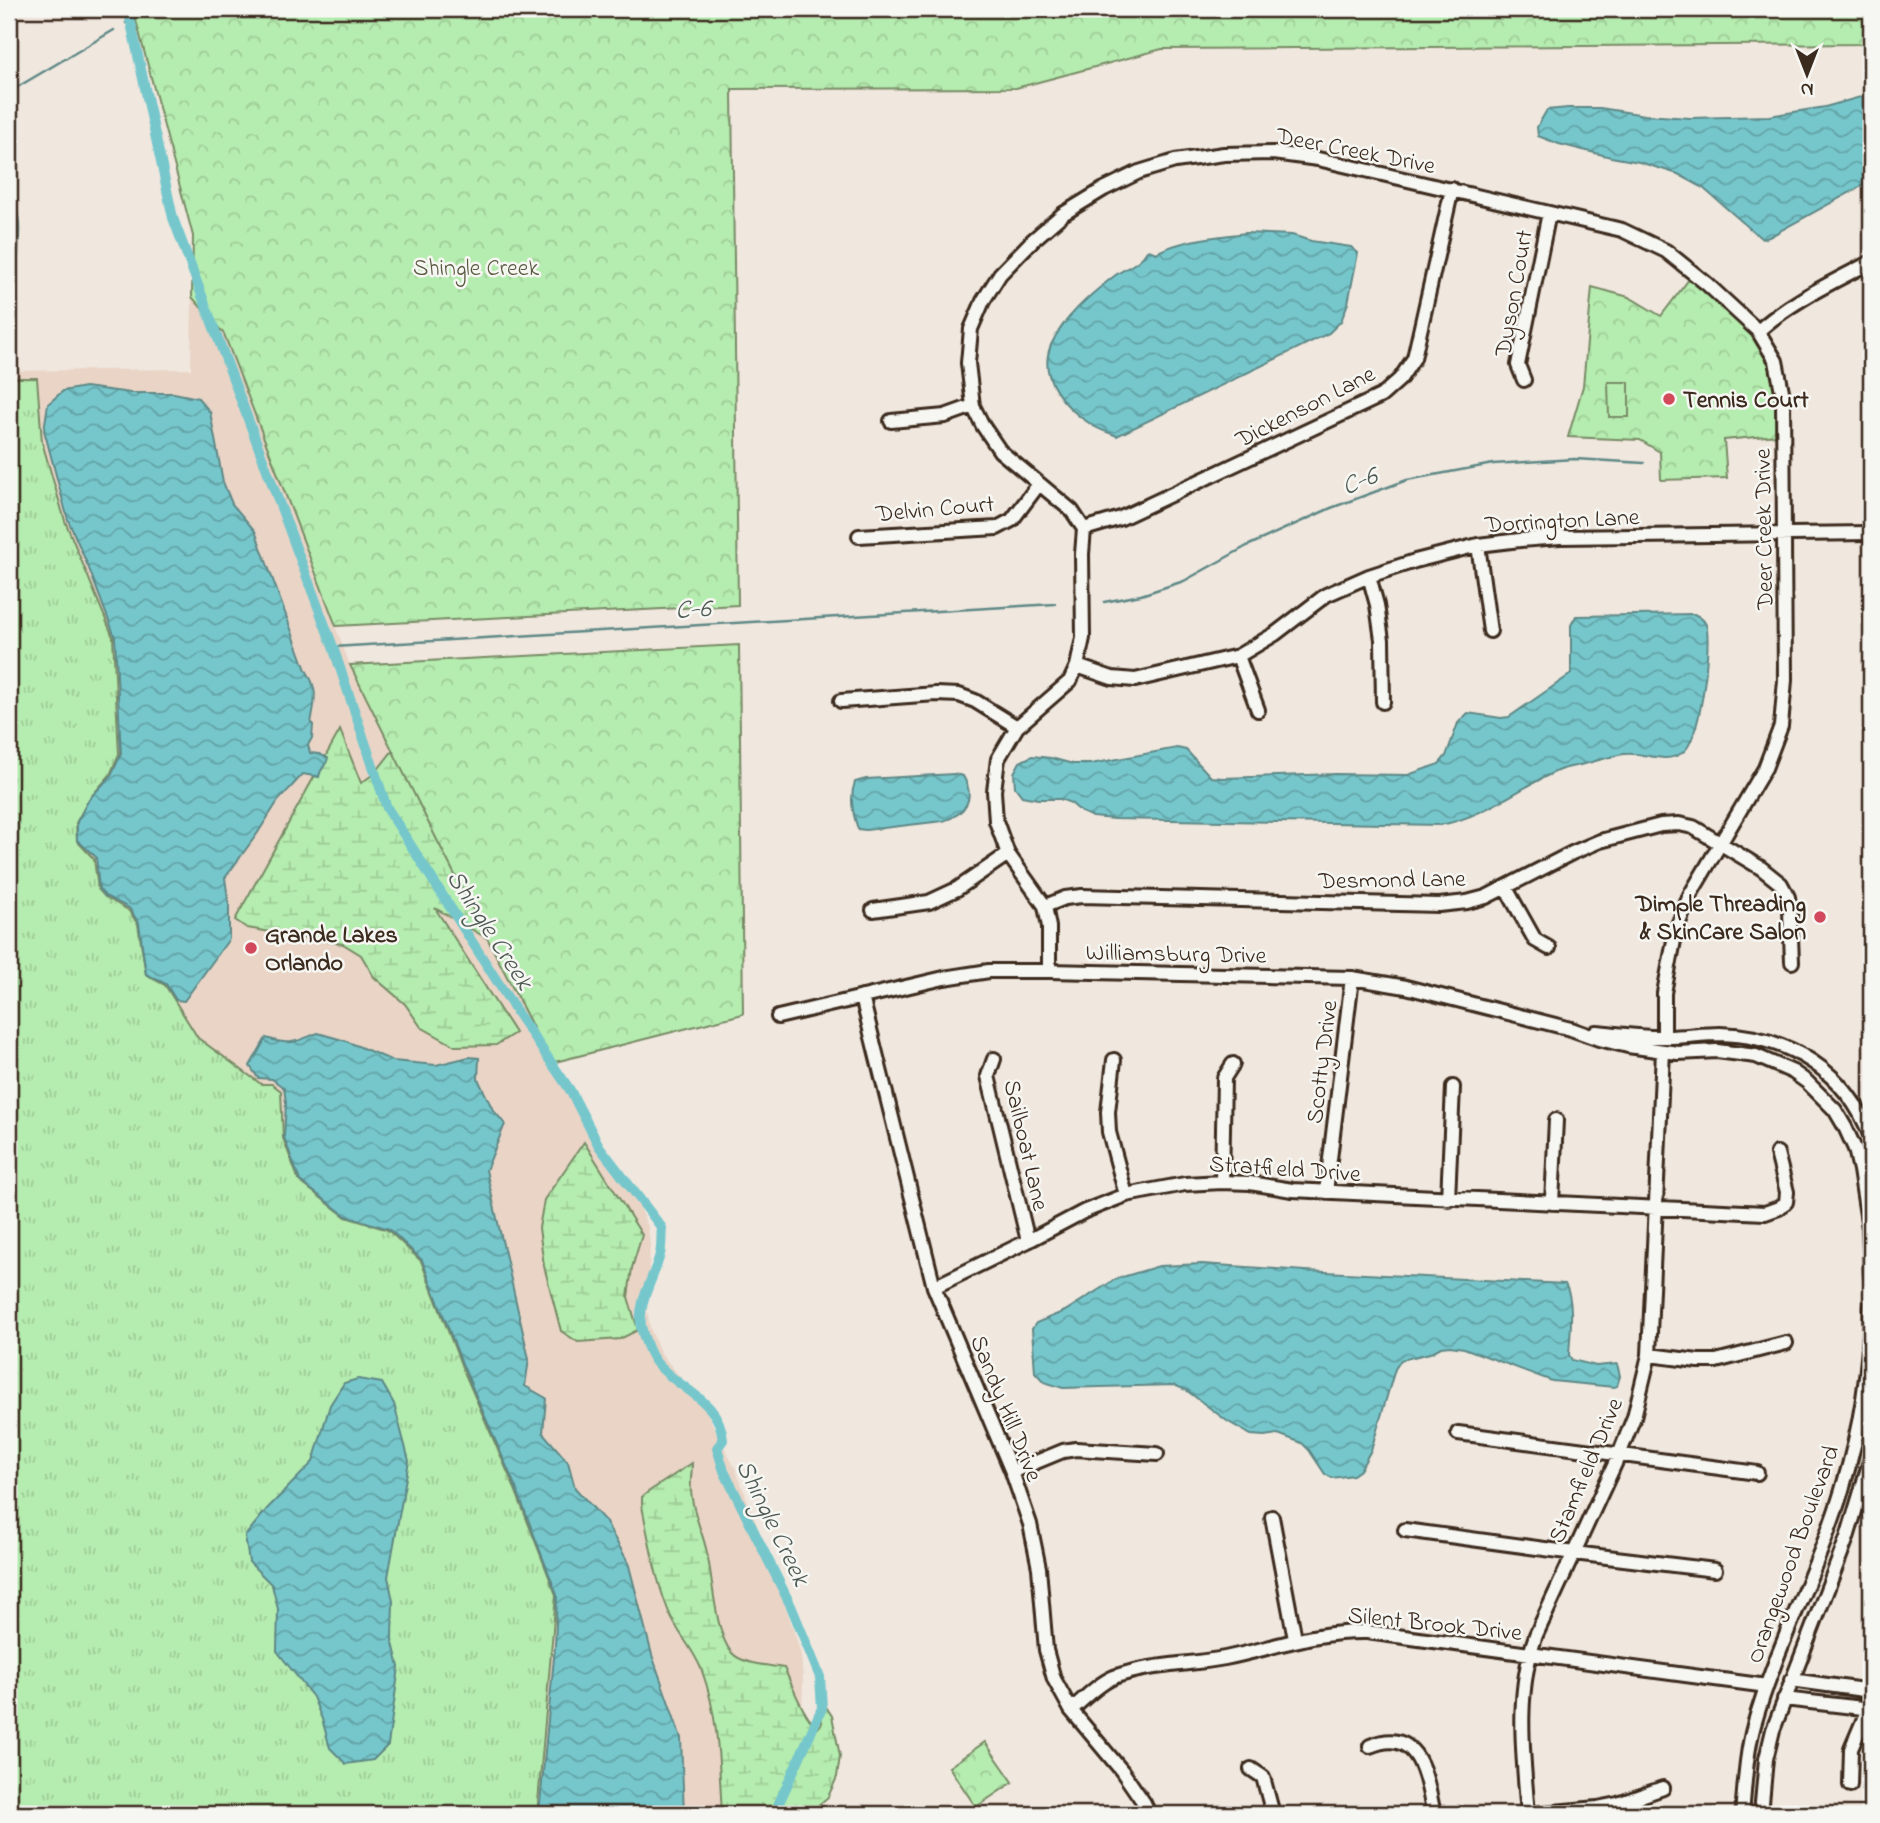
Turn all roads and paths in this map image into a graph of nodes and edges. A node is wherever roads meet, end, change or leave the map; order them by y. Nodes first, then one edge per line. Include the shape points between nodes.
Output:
1 (1452, 189) junction
2 (1549, 213) junction
3 (1871, 262) edge
4 (1758, 331) junction
5 (1524, 380) dead end
6 (973, 406) junction
7 (891, 421) dead end
8 (1039, 484) junction
9 (1084, 529) junction
10 (1871, 533) edge
11 (1783, 535) junction
12 (859, 536) dead end
13 (1478, 545) junction
14 (1369, 576) junction
15 (1490, 631) dead end
16 (1238, 656) junction
17 (1077, 666) junction
18 (841, 701) dead end
19 (1383, 702) dead end
20 (1258, 710) dead end
21 (1017, 727) junction
22 (1720, 844) junction
23 (1008, 854) junction
24 (1506, 888) junction
25 (1045, 906) junction
26 (873, 910) dead end
27 (1549, 948) dead end
28 (1792, 962) dead end
29 (1049, 971) junction
30 (1352, 978) junction
31 (862, 997) junction
32 (778, 1017) dead end
33 (1663, 1044) junction
34 (994, 1059) dead end
35 (1114, 1060) dead end
36 (1233, 1064) dead end
37 (1453, 1087) dead end
38 (1556, 1120) dead end
39 (1871, 1137) edge
40 (1777, 1153) dead end
41 (1222, 1182) junction
42 (1326, 1192) junction
43 (1126, 1195) junction
44 (1448, 1199) junction
45 (1552, 1203) junction
46 (1655, 1209) junction
47 (1028, 1241) junction
48 (1871, 1276) edge
49 (934, 1287) junction
50 (1871, 1306) edge
51 (1786, 1343) dead end
52 (1649, 1355) junction
53 (1458, 1433) dead end
54 (1157, 1454) dead end
55 (1619, 1455) junction
56 (1871, 1458) edge
57 (1012, 1472) junction
58 (1757, 1473) dead end
59 (1272, 1517) dead end
60 (1405, 1530) dead end
61 (1574, 1553) junction
62 (1715, 1570) dead end
63 (1295, 1639) junction
64 (1530, 1654) junction
65 (1791, 1680) junction
66 (1767, 1686) junction
67 (1871, 1691) edge
68 (1784, 1699) junction
69 (1869, 1709) edge
70 (1071, 1710) junction
71 (1370, 1746) dead end
72 (1251, 1769) dead end
73 (1850, 1785) dead end
74 (1663, 1788) dead end
75 (1149, 1814) edge
76 (1273, 1814) edge
77 (1434, 1814) edge
78 (1530, 1814) edge
79 (1742, 1814) edge
80 (1761, 1814) edge

1 - 2 street, Deer Creek Drive
1 - 6 street, Deer Creek Drive via 1273,153 1224,154 1139,172 1063,214 1000,274 971,329 968,363
1 - 9 street, Dickenson Lane via 1414,358 1400,379 1381,396 1121,518
2 - 4 street, Deer Creek Drive via 1622,230 1666,251
2 - 5 street, Dyson Court via 1518,365
3 - 4 street via 1799,299
4 - 11 street, Deer Creek Drive via 1776,361 1783,396
6 - 7 street via 933,419
6 - 8 street, Deer Creek Drive via 1000,451
8 - 9 street, Deer Creek Drive via 1072,511
8 - 12 street, Delvin Court via 1012,520 997,528
9 - 17 street via 1083,638
10 - 11 street, Dorrington Lane
11 - 13 street, Dorrington Lane via 1560,537
11 - 22 street, Deer Creek Drive via 1786,681 1781,726 1765,768
13 - 14 street, Dorrington Lane
13 - 15 street
14 - 16 street, Dorrington Lane via 1326,595
14 - 19 street via 1382,640
16 - 17 street, Dorrington Lane via 1135,680
16 - 20 street
17 - 21 street via 1070,681
18 - 21 street via 959,695
21 - 23 street via 998,760 994,790 996,821
22 - 24 street, Desmond Lane via 1693,827 1661,825 1601,841
22 - 28 street, Desmond Lane via 1781,884 1790,911
22 - 33 street, Deer Creek Drive via 1676,930 1664,993
23 - 25 street
23 - 26 street via 929,902
24 - 25 street, Desmond Lane via 1467,902 1439,905 1082,896
24 - 27 street via 1535,940
25 - 29 street
29 - 30 street, Williamsburg Drive
29 - 31 street, Williamsburg Drive via 989,971
30 - 33 street, Williamsburg Drive via 1405,987 1628,1046
30 - 42 street, Scotty Drive
31 - 32 street, Williamsburg Drive
31 - 49 street, Sandy Hill Drive
33 - 39 street via 1718,1034 1785,1046 1806,1056 1840,1085
33 - 46 street, Stamfield Drive
33 - 48 street via 1678,1053 1756,1056 1793,1072 1822,1095 1855,1149 1869,1228
34 - 47 street, Sailboat Lane via 988,1076
35 - 43 street via 1108,1112
36 - 41 street via 1224,1078
37 - 44 street
38 - 45 street
40 - 46 street, Stratfield Drive via 1787,1192 1779,1209 1765,1213
41 - 42 street, Stratfield Drive
41 - 43 street, Stratfield Drive
42 - 44 street, Stratfield Drive
43 - 47 street, Stratfield Drive
44 - 45 street, Stratfield Drive
45 - 46 street, Stratfield Drive
46 - 52 street, Stamfield Drive
47 - 49 street, Stratfield Drive
49 - 57 street, Sandy Hill Drive
50 - 66 street, Orangewood Boulevard via 1862,1404 1842,1490
51 - 52 street via 1716,1361
52 - 55 street, Stamfield Drive
53 - 55 street
54 - 57 street via 1076,1449
55 - 58 street
55 - 61 street, Stamfield Drive
56 - 65 street, Orangewood Boulevard via 1847,1538
57 - 70 street, Sandy Hill Drive via 1035,1547 1046,1650 1054,1679
59 - 63 street
60 - 61 street
61 - 62 street
61 - 64 street, Stamfield Drive
63 - 64 street, Silent Brook Drive via 1367,1632
63 - 70 street, Silent Brook Drive via 1224,1658 1114,1677
64 - 66 street, Silent Brook Drive
64 - 78 street, Stamfield Drive via 1521,1730
65 - 67 street
65 - 68 street, Orangewood Boulevard
66 - 79 street, Orangewood Boulevard via 1748,1752
68 - 69 street
68 - 80 street, Orangewood Boulevard via 1766,1759
69 - 73 street via 1851,1749
70 - 75 street, Sandy Hill Drive via 1122,1771
71 - 77 street via 1396,1741 1408,1746 1425,1772
72 - 76 street via 1263,1777
74 - 78 street via 1598,1808

